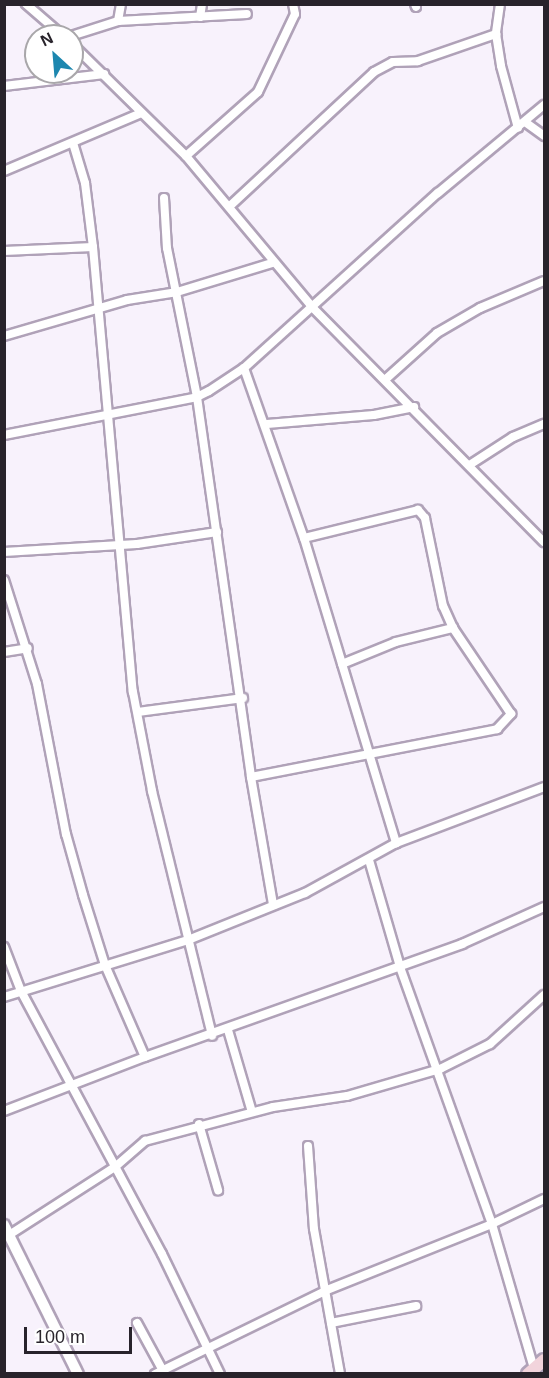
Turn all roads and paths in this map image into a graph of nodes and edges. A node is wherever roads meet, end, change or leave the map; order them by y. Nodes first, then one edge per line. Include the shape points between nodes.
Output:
1 (26, 4) edge
2 (121, 4) edge
3 (202, 4) edge
4 (293, 4) edge
5 (500, 4) edge
6 (247, 14) dead end
7 (200, 17) junction
8 (118, 21) junction
9 (49, 24) edge
10 (84, 32) edge
11 (496, 34) junction
12 (84, 55) edge
13 (104, 74) junction
14 (4, 86) edge
15 (544, 105) edge
16 (141, 113) junction
17 (525, 122) junction
18 (518, 128) junction
19 (544, 136) edge
20 (73, 143) junction
21 (186, 156) junction
22 (4, 171) edge
23 (164, 198) dead end
24 (231, 205) junction
25 (93, 248) junction
26 (4, 250) edge
27 (272, 263) junction
28 (544, 281) edge
29 (177, 292) junction
30 (314, 308) junction
31 (98, 309) junction
32 (4, 336) edge
33 (244, 368) junction
34 (387, 378) junction
35 (197, 397) junction
36 (414, 407) junction
37 (109, 416) junction
38 (267, 424) junction
39 (544, 424) edge
40 (4, 435) edge
41 (471, 464) junction
42 (217, 532) junction
43 (304, 538) junction
44 (544, 542) edge
45 (119, 546) junction
46 (4, 552) edge
47 (4, 580) edge
48 (453, 628) junction
49 (28, 648) junction
50 (4, 652) edge
51 (342, 664) junction
52 (243, 698) junction
53 (138, 712) junction
54 (369, 752) junction
55 (251, 777) junction
56 (544, 787) edge
57 (396, 843) junction
58 (369, 860) junction
59 (273, 905) junction
60 (544, 907) edge
61 (188, 940) junction
62 (4, 947) edge
63 (105, 965) junction
64 (400, 967) junction
65 (21, 991) junction
66 (544, 995) edge
67 (4, 997) edge
68 (228, 1030) junction
69 (212, 1036) junction
70 (145, 1057) junction
71 (440, 1069) junction
72 (74, 1087) junction
73 (4, 1112) edge
74 (252, 1112) junction
75 (199, 1124) junction
76 (308, 1146) dead end
77 (115, 1167) junction
78 (218, 1190) dead end
79 (544, 1199) edge
80 (492, 1224) junction
81 (7, 1230) edge
82 (327, 1290) junction
83 (416, 1306) dead end
84 (137, 1323) dead end
85 (330, 1323) junction
86 (210, 1346) junction
87 (544, 1360) edge
88 (159, 1371) edge
89 (531, 1371) edge
90 (78, 1374) edge
91 (220, 1374) edge
92 (340, 1374) edge

1 - 9 street
2 - 8 street
3 - 7 street
4 - 21 street via 294,14 258,92
5 - 11 street
6 - 7 street
7 - 8 street
8 - 10 street
11 - 18 street
11 - 24 street via 418,61 393,62 374,72
12 - 13 street
13 - 14 street
13 - 16 street
15 - 17 street
16 - 20 street
16 - 21 street
17 - 18 street
17 - 19 street
18 - 30 street via 438,193
20 - 22 street
20 - 25 street via 85,183
21 - 24 street
23 - 29 street via 167,248
24 - 27 street
25 - 26 street
25 - 31 street
27 - 29 street
27 - 30 street
28 - 34 street via 480,308 437,333
29 - 31 street
29 - 35 street
30 - 33 street
30 - 34 street
31 - 32 street
31 - 37 street
33 - 35 street
33 - 38 street
34 - 36 street
35 - 37 street
35 - 42 street
36 - 38 street via 374,415
36 - 41 street
37 - 40 street
37 - 45 street
38 - 43 street
39 - 41 street via 513,437
41 - 44 street
42 - 45 street
42 - 52 street
43 - 48 street via 418,510 425,518 443,606
43 - 51 street
45 - 46 street
45 - 53 street
47 - 49 street
48 - 51 street via 396,642
48 - 54 street via 511,714 507,722 497,729
49 - 50 street
49 - 63 street via 66,834
51 - 54 street
52 - 53 street
52 - 55 street
53 - 61 street
54 - 55 street
54 - 57 street
55 - 59 street
56 - 57 street
57 - 58 street
58 - 59 street
58 - 64 street
59 - 61 street
60 - 64 street via 462,945
61 - 63 street
61 - 69 street
62 - 65 street
63 - 65 street
63 - 70 street
64 - 68 street
64 - 71 street
65 - 67 street
65 - 72 street
66 - 71 street via 490,1044
68 - 69 street
68 - 74 street
69 - 70 street
70 - 72 street
71 - 74 street via 347,1096
71 - 80 street
72 - 73 street
72 - 77 street
74 - 75 street
75 - 77 street via 145,1141
75 - 78 street
76 - 82 street via 314,1229
77 - 81 street
77 - 86 street
79 - 80 street
80 - 82 street
80 - 89 street
81 - 90 street
82 - 85 street
82 - 86 street
83 - 85 street
84 - 88 street
85 - 92 street
86 - 88 street
86 - 91 street
87 - 89 main road

